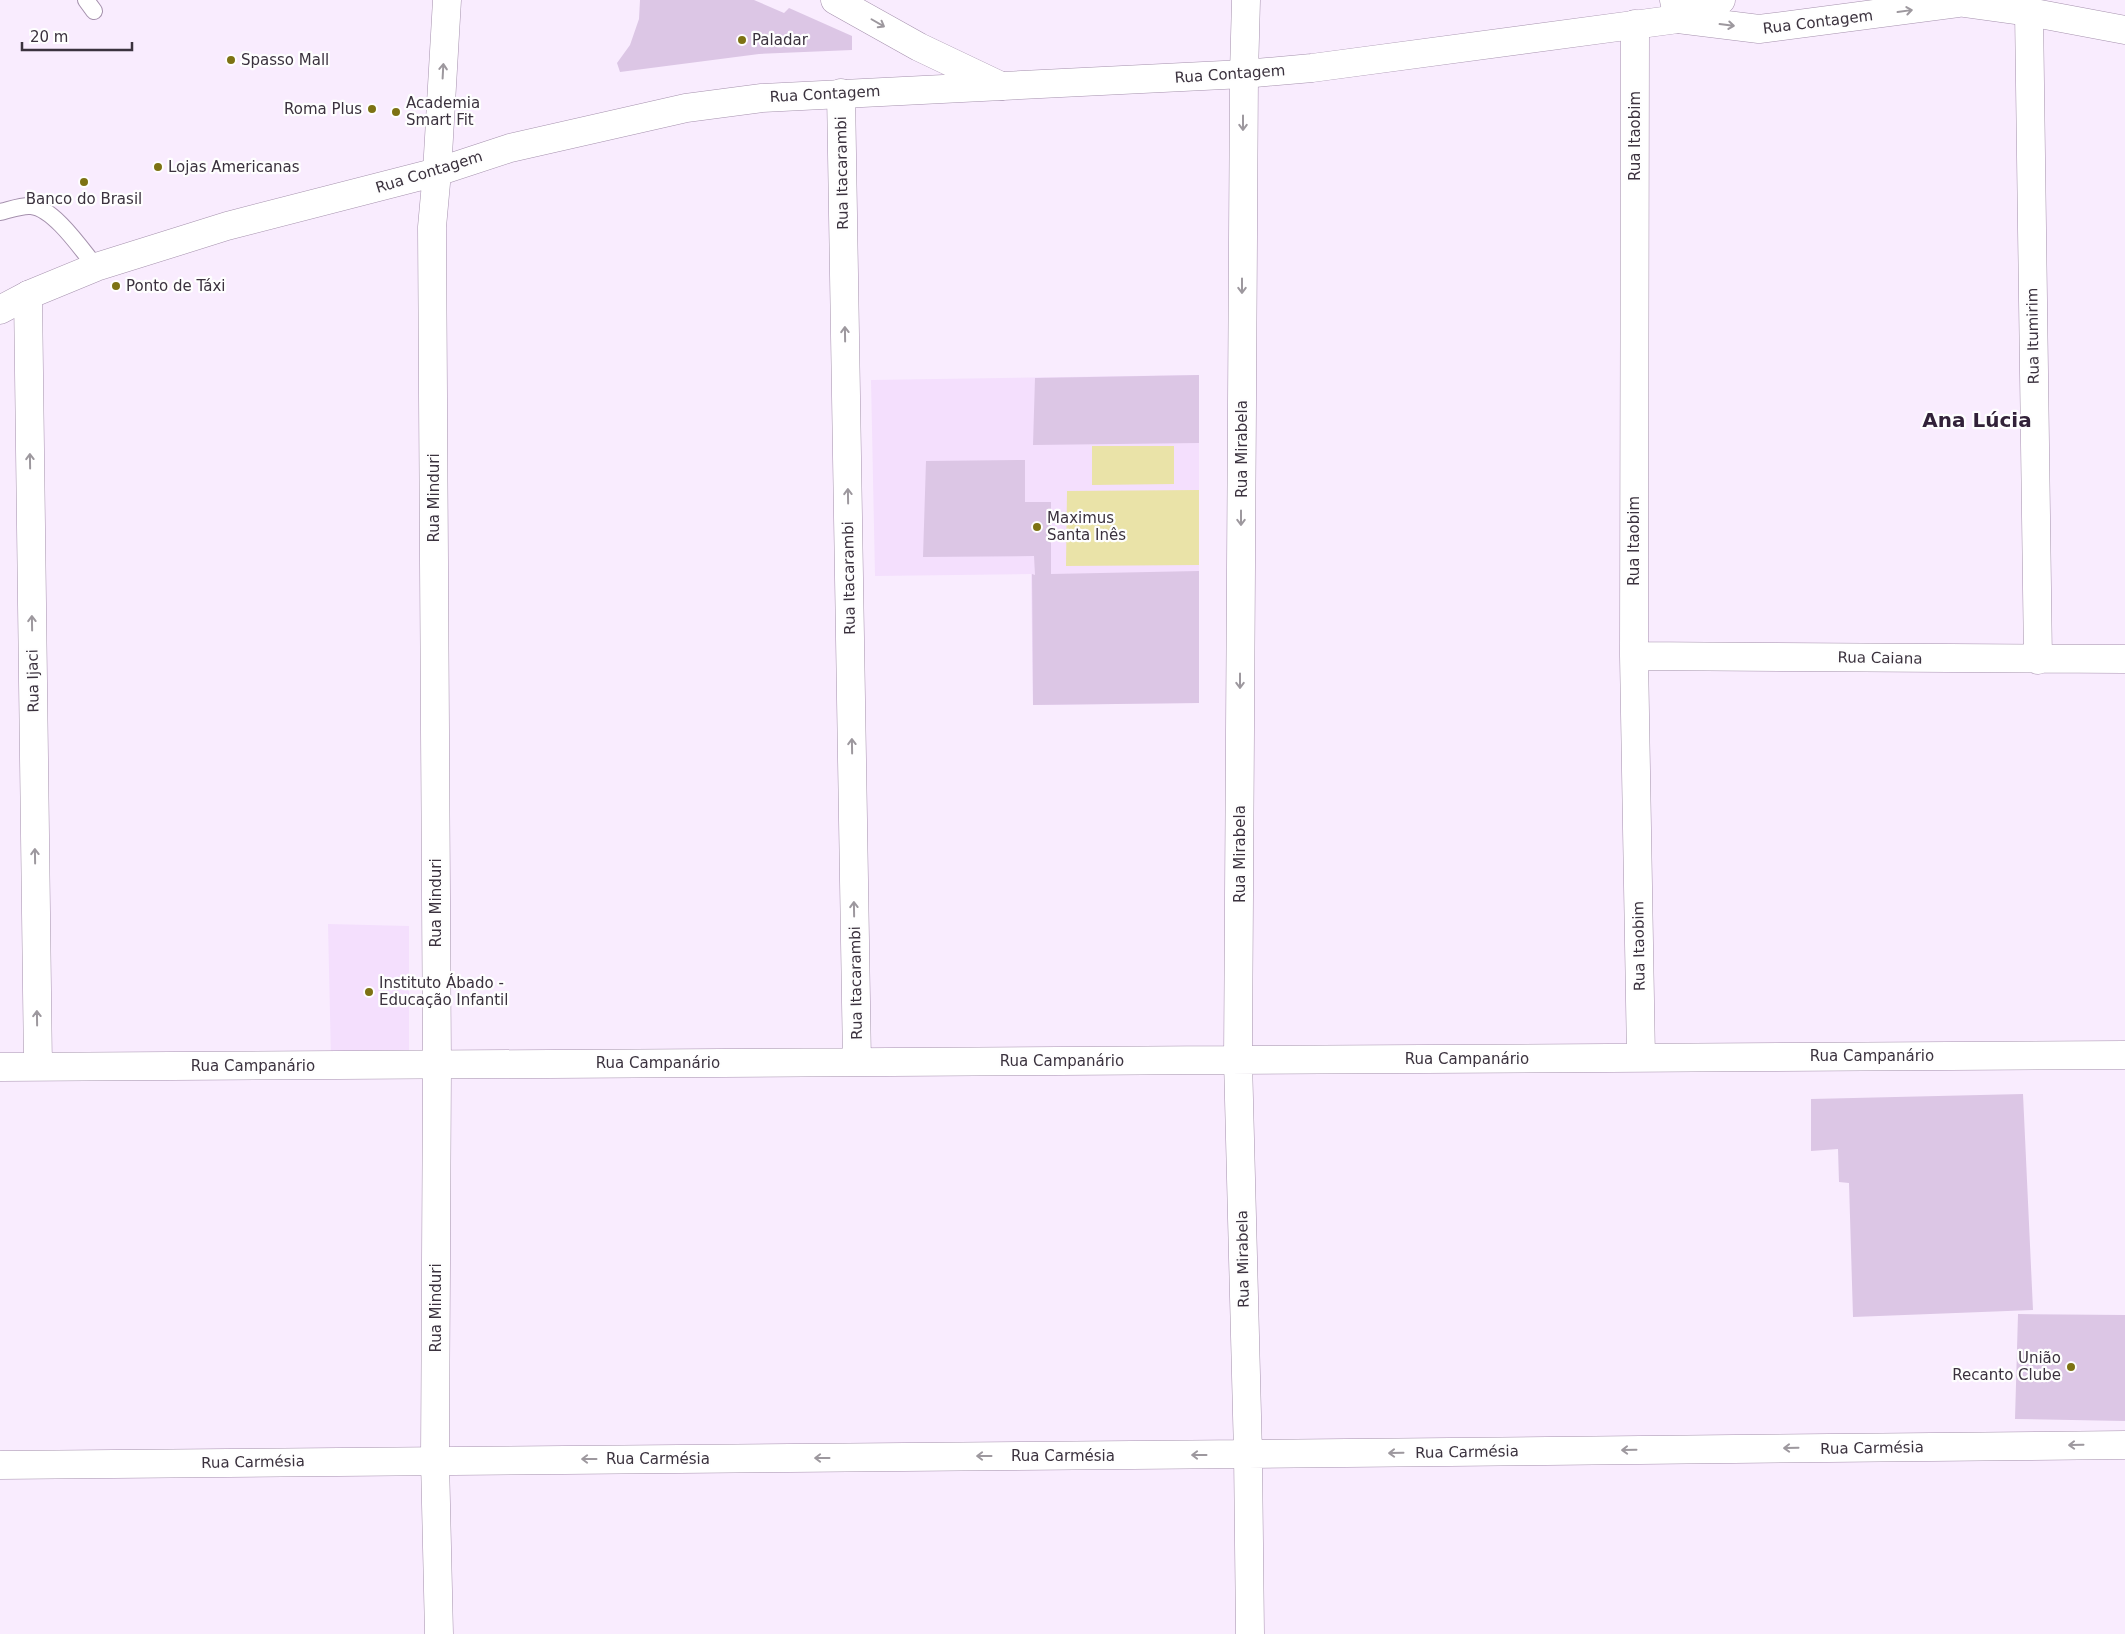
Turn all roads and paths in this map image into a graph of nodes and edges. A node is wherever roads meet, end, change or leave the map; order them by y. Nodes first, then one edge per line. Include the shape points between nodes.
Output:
1 (447, 0) edge
2 (835, 0) edge
3 (1246, 0) edge
4 (1721, 0) edge
5 (1950, 2) edge
6 (1676, 9) edge
7 (2029, 12) junction
8 (1635, 24) junction
9 (2125, 30) edge
10 (1244, 74) junction
11 (1000, 86) junction
12 (841, 93) junction
13 (437, 172) junction
14 (0, 212) edge
15 (96, 267) junction
16 (28, 294) junction
17 (0, 310) edge
18 (1634, 656) junction
19 (2125, 659) edge
20 (2038, 660) junction
21 (2125, 1055) edge
22 (1642, 1058) junction
23 (1238, 1060) junction
24 (857, 1062) junction
25 (437, 1065) junction
26 (0, 1067) edge
27 (38, 1067) junction
28 (2125, 1445) edge
29 (1248, 1454) junction
30 (435, 1460) junction
31 (0, 1465) edge
32 (439, 1634) edge
33 (1250, 1634) edge

13 -> 1 street, Rua Minduri
2 -> 11 street via 919,47
3 - 10 street, Rua Mirabela
4 - 6 street, Rua Contagem
6 -> 5 street, Rua Contagem via 1759,29
5 - 7 street, Rua Contagem
6 - 8 street, Rua Contagem
7 - 9 street, Rua Contagem
7 - 20 street, Rua Itumirim
8 - 10 street, Rua Contagem via 1312,68
8 - 18 street, Rua Itaobim
10 - 11 street, Rua Contagem
10 -> 23 street, Rua Mirabela
11 - 12 street, Rua Contagem
12 - 13 street, Rua Contagem via 762,98 686,108 510,148
24 -> 12 street, Rua Itacarambi
13 - 15 street, Rua Contagem via 227,226
13 - 25 street, Rua Minduri via 432,227
14 - 15 lane via 32,206 45,212 58,220
15 - 16 street, Rua Contagem
16 - 17 street, Rua Contagem
27 -> 16 street, Rua Ijaci
18 - 20 street, Rua Caiana
18 - 22 street, Rua Itaobim
19 - 20 street, Rua Caiana
21 - 22 street, Rua Campanário
22 - 23 street, Rua Campanário
23 - 24 street, Rua Campanário
23 - 29 street, Rua Mirabela
24 - 25 street, Rua Campanário
25 - 27 street, Rua Campanário
25 - 30 street, Rua Minduri
26 - 27 street, Rua Campanário
28 -> 29 street, Rua Carmésia
29 -> 30 street, Rua Carmésia
29 - 33 street, Rua Mirabela
30 - 31 street, Rua Carmésia
30 - 32 street, Rua Minduri

